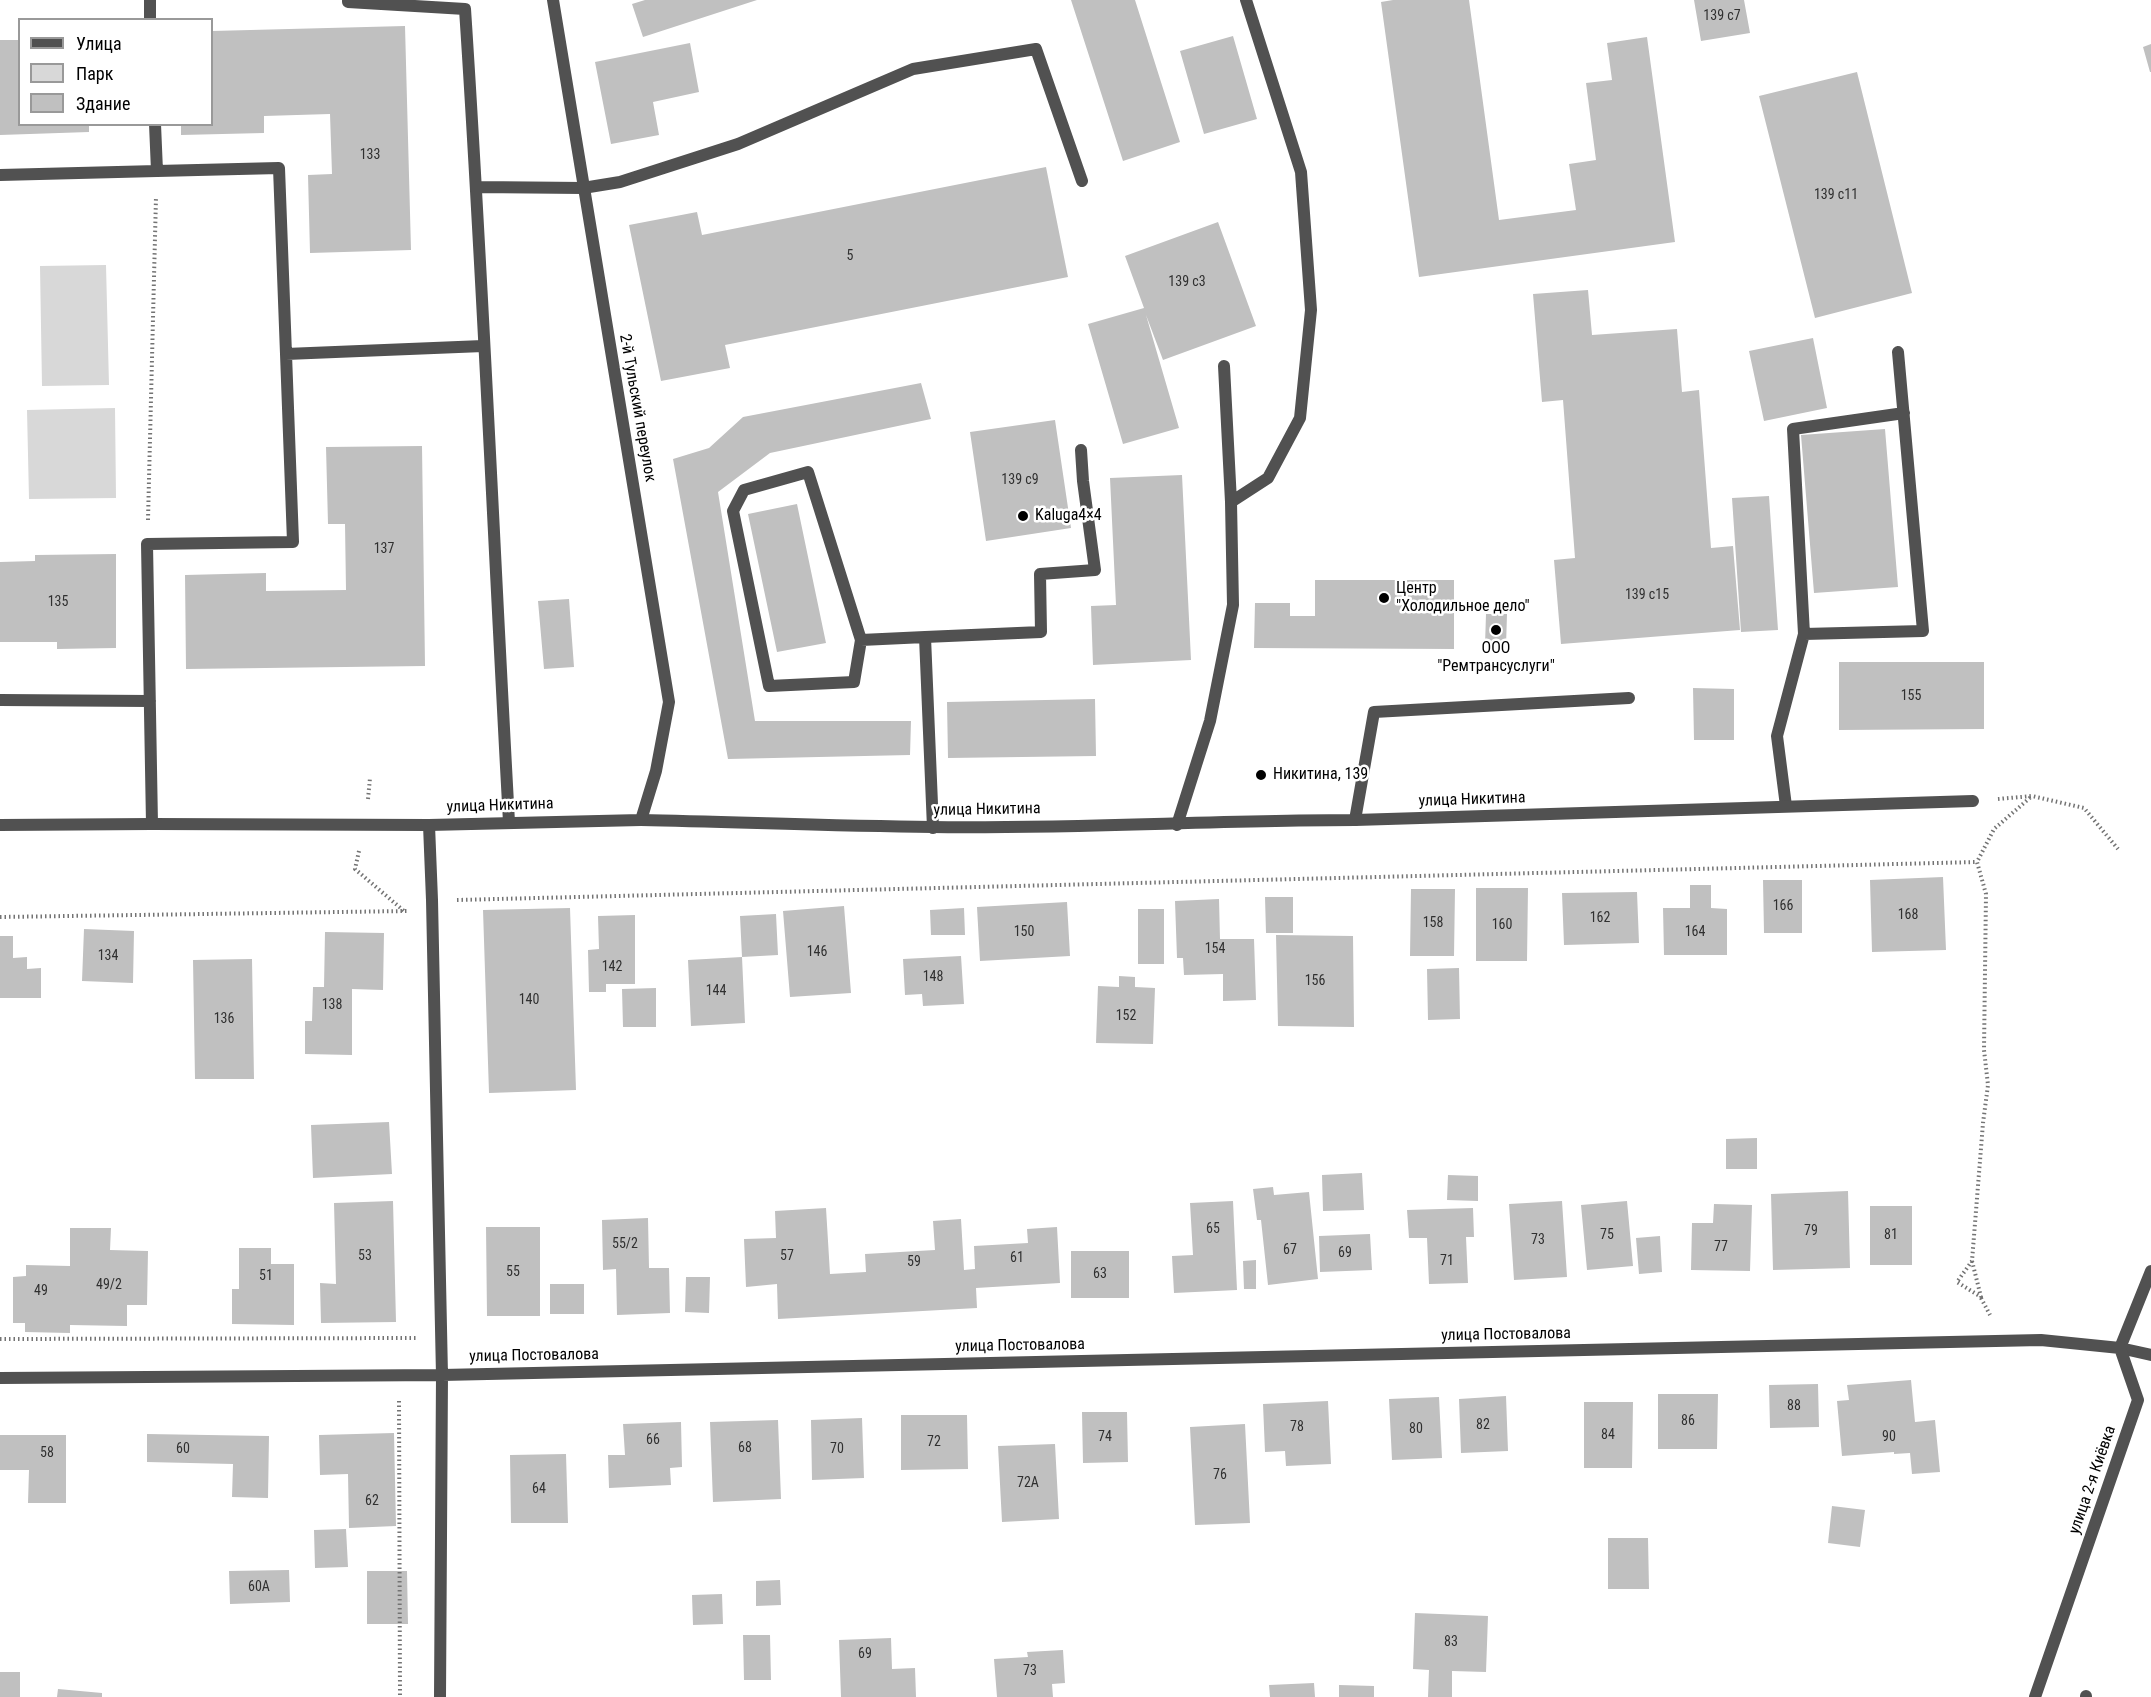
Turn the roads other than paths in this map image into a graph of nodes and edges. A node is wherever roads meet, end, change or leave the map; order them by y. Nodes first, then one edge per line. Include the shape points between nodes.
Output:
1 (150, 0) edge
2 (348, 0) edge
3 (554, 0) edge
4 (1246, 0) edge
5 (150, 18) edge
6 (155, 126) edge
7 (157, 171) junction
8 (0, 176) edge
9 (1082, 181) dead end
10 (476, 187) junction
11 (583, 188) junction
12 (483, 346) junction
13 (1898, 352) dead end
14 (286, 354) junction
15 (1224, 366) dead end
16 (1904, 412) junction
17 (1081, 450) dead end
18 (1231, 502) junction
19 (1804, 634) junction
20 (925, 636) junction
21 (861, 640) junction
22 (1629, 698) dead end
23 (0, 700) edge
24 (150, 701) junction
25 (1973, 801) road end
26 (1786, 806) junction
27 (641, 820) junction
28 (1355, 820) junction
29 (509, 822) junction
30 (152, 824) junction
31 (0, 825) edge
32 (429, 825) junction
33 (1177, 825) junction
34 (933, 828) junction
35 (2151, 1271) edge
36 (2120, 1348) junction
37 (2151, 1355) edge
38 (442, 1375) junction
39 (0, 1378) edge
40 (440, 1697) edge
41 (2035, 1697) edge

1 - 5 street
2 - 10 street via 465,9
3 - 11 street, 2-й Тульский переулок
4 - 18 street via 1301,172 1311,310 1300,418 1268,478
6 - 7 street
7 - 8 street
7 - 14 street via 279,168
9 - 11 street via 1036,49 913,69 738,144 620,182
10 - 11 street
10 - 12 street
11 - 27 street, 2-й Тульский переулок via 669,702 656,771
12 - 14 street
12 - 29 street
13 - 16 street
14 - 24 street via 293,542 147,544
15 - 18 street
16 - 19 street via 1793,429
16 - 19 street via 1923,631
17 - 20 street via 1095,570 1040,574 1041,632
18 - 33 street via 1233,605 1210,721
19 - 26 street via 1777,736
20 - 21 street
20 - 34 street
21 - 21 street via 808,472 744,490 733,511 769,686 854,682
22 - 28 street via 1374,711
23 - 24 street
24 - 30 street
25 - 26 street, улица Никитина
26 - 28 street, улица Никитина
27 - 29 street, улица Никитина
27 - 34 street, улица Никитина
28 - 33 street, улица Никитина
29 - 32 street, улица Никитина
30 - 31 street, улица Никитина
30 - 32 street, улица Никитина
32 - 38 street
33 - 34 street, улица Никитина
35 - 36 street
36 - 37 street
36 - 38 street, улица Постовалова via 2041,1340
36 - 41 street, улица 2-я Киёвка via 2138,1400
38 - 39 street, улица Постовалова
38 - 40 street

